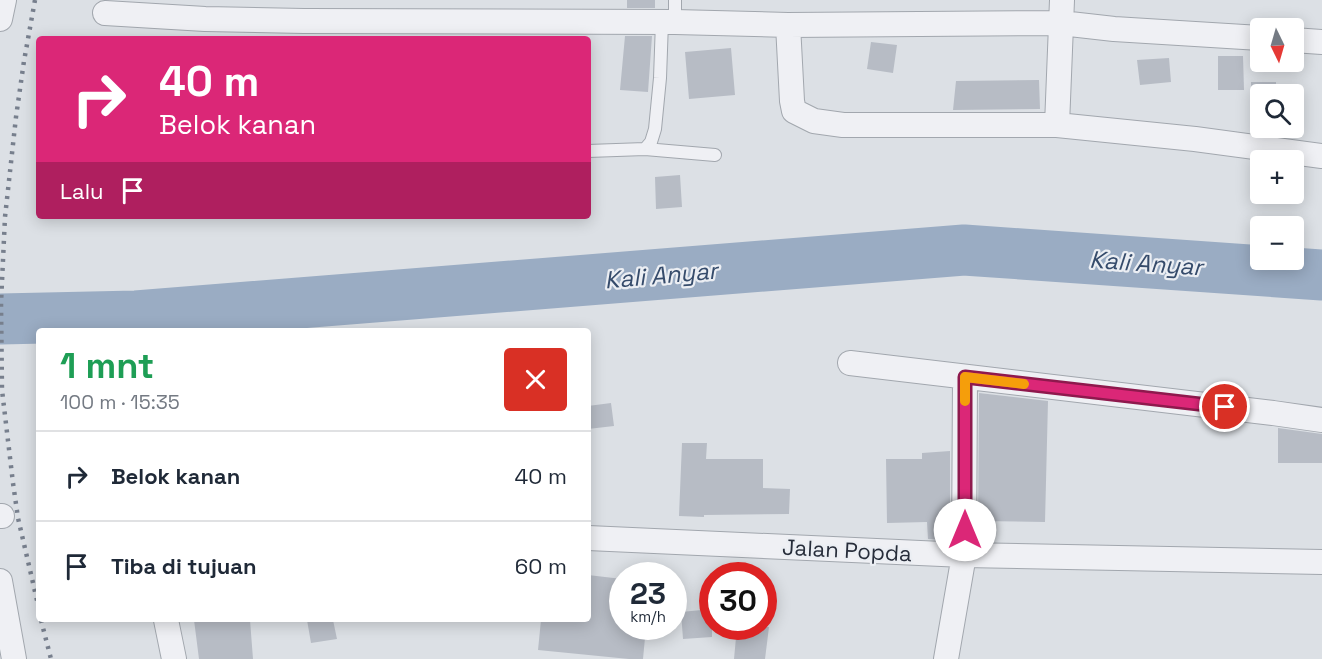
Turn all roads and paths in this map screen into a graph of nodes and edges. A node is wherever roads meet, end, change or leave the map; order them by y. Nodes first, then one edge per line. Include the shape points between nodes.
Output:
1 (1061, 11) edge
2 (105, 13) dead end
3 (671, 15) edge
4 (788, 25) junction
5 (1250, 37) edge
6 (1304, 41) edge
7 (1322, 42) edge
8 (1058, 125) junction
9 (645, 149) junction
10 (591, 151) edge
11 (715, 155) dead end
12 (1322, 156) edge
13 (850, 363) dead end
14 (965, 377) junction
15 (1322, 420) edge
16 (591, 538) edge
17 (964, 555) junction
18 (1322, 562) edge
19 (0, 581) edge
20 (166, 622) edge
21 (14, 659) edge
22 (174, 659) edge
23 (946, 659) edge

1 - 4 street
1 - 5 street via 1114,29
1 - 8 street
2 - 3 street via 304,21
3 - 4 street
3 - 9 lane via 656,129
4 - 8 street via 794,111 814,122
6 - 7 street
8 - 12 street
9 - 10 lane
9 - 11 lane
13 - 14 street
14 - 15 street
14 - 17 street
16 - 17 street, Jalan Popda
17 - 18 street, Jalan Popda
17 - 23 street
19 - 21 street
20 - 22 street

